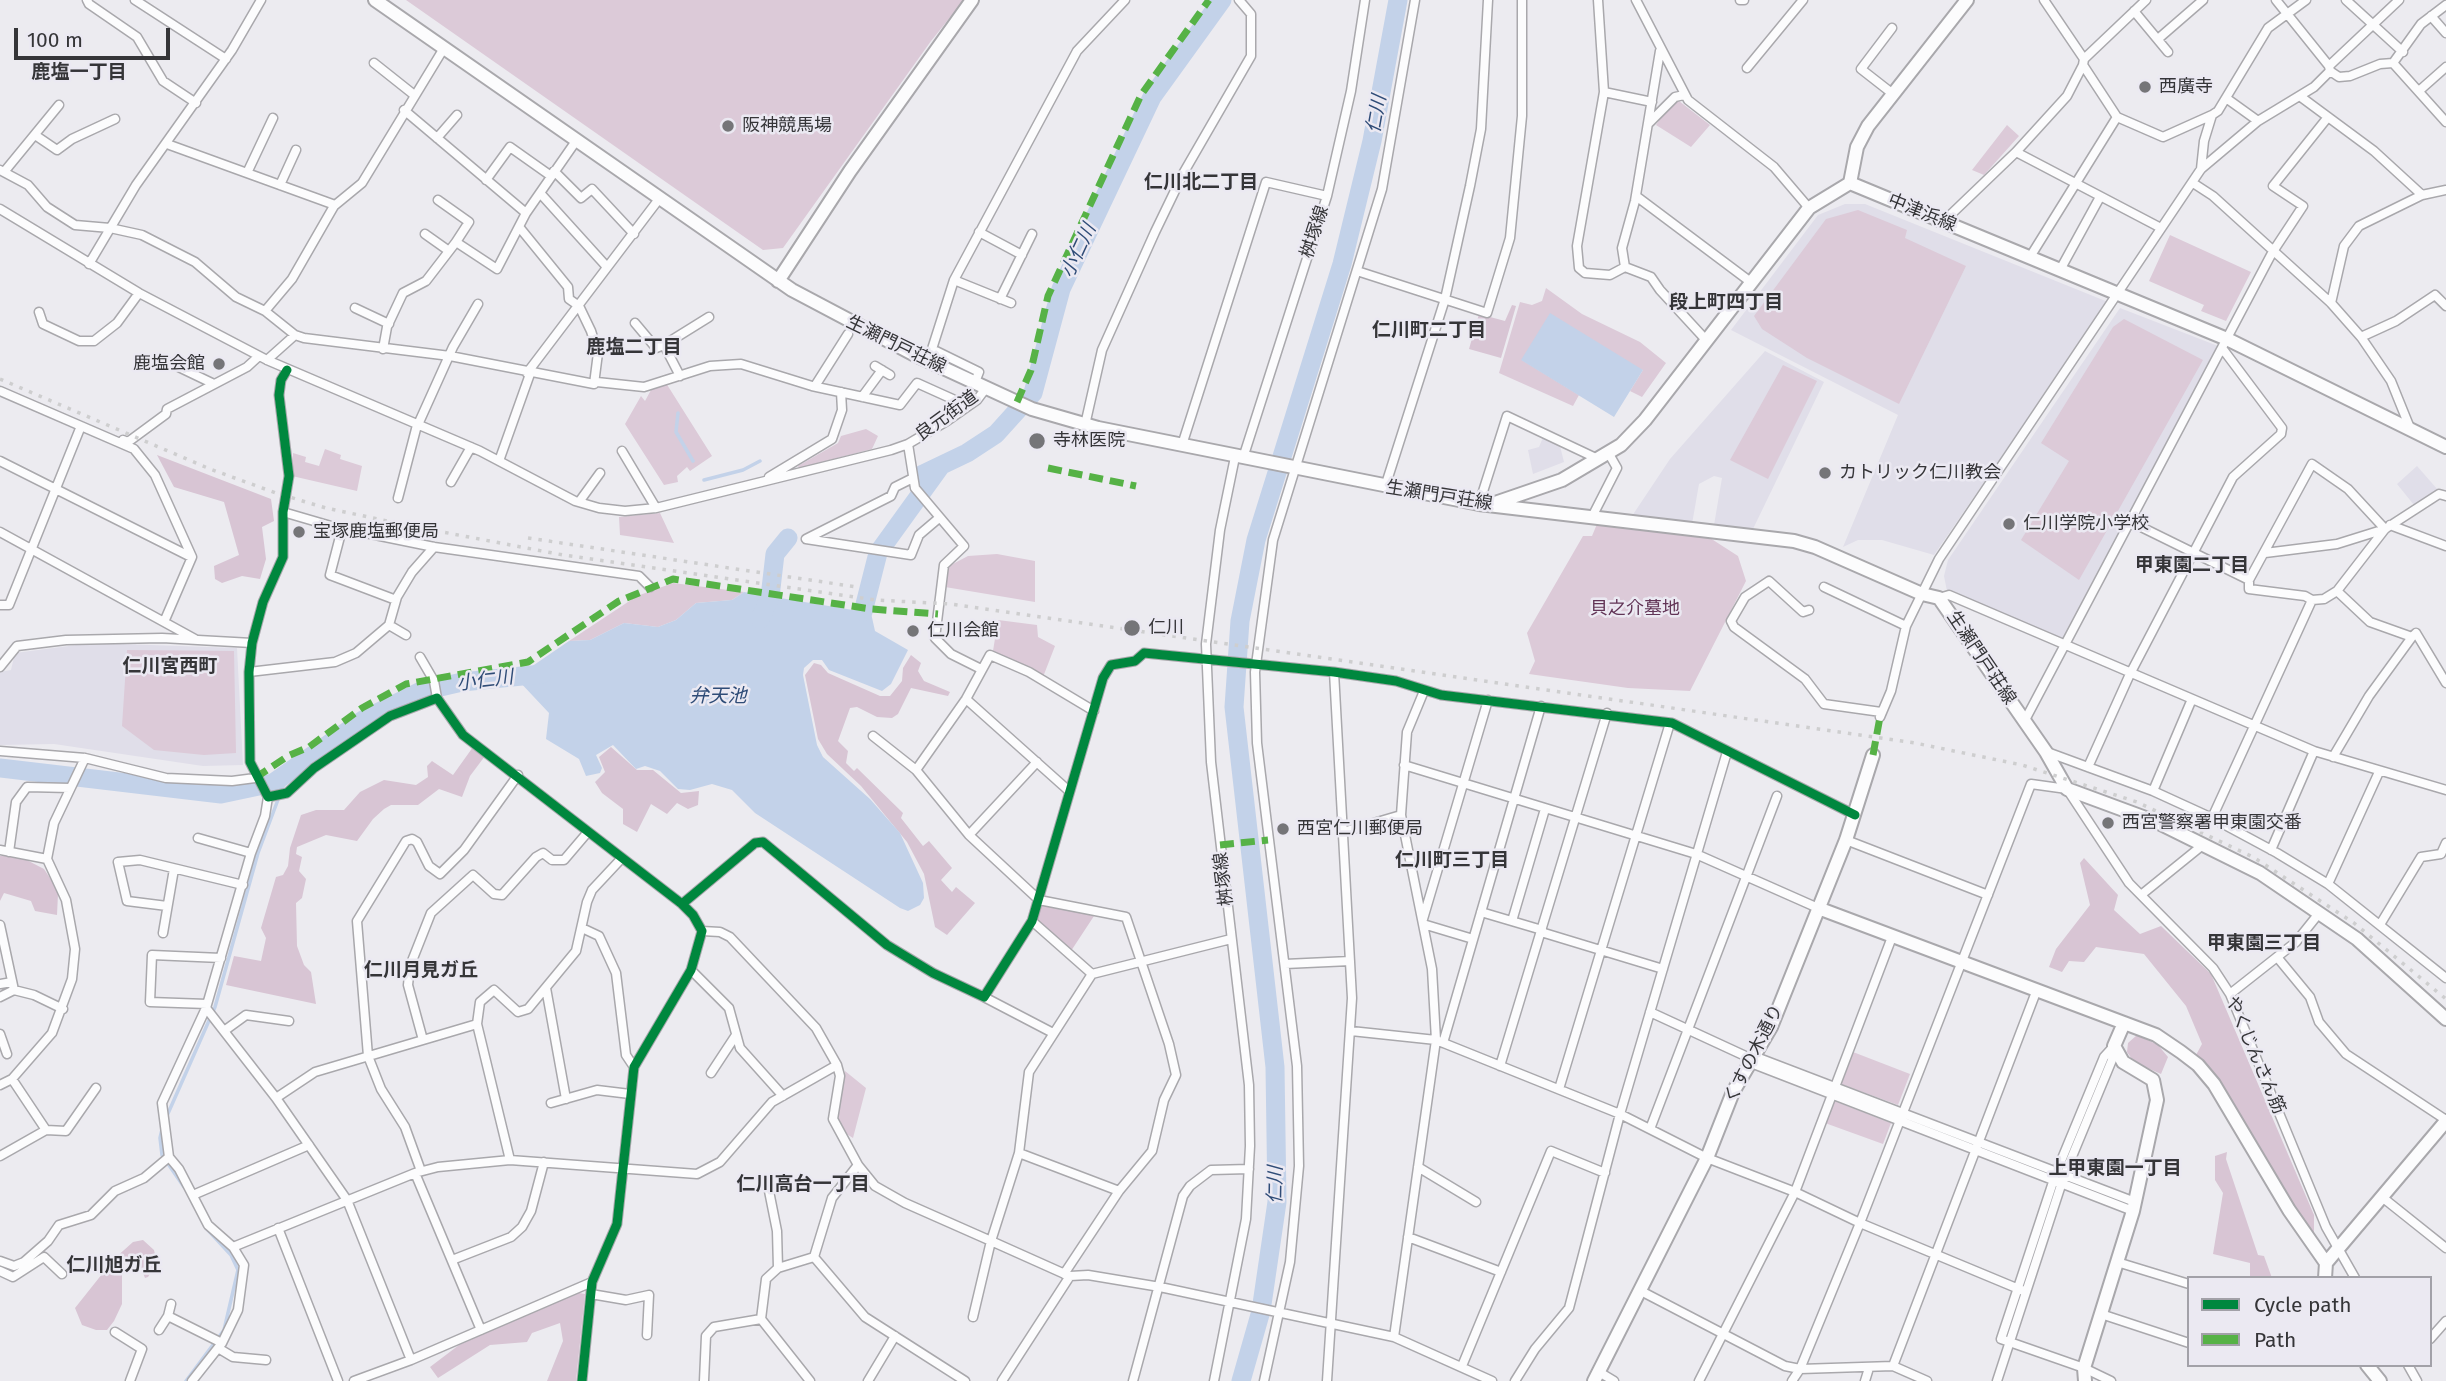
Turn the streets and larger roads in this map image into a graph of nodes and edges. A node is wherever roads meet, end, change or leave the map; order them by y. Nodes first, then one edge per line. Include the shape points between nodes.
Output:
1 (87, 0) edge
2 (135, 0) edge
3 (261, 0) edge
4 (375, 0) edge
5 (972, 0) edge
6 (1125, 0) edge
7 (1239, 0) edge
8 (1365, 0) edge
9 (1415, 0) edge
10 (1488, 0) edge
11 (1522, 0) edge
12 (1598, 0) edge
13 (1636, 0) edge
14 (1803, 0) edge
15 (1967, 0) edge
16 (2044, 0) edge
17 (2146, 0) edge
18 (2203, 0) edge
19 (2276, 0) edge
20 (2305, 0) edge
21 (2346, 0) edge
22 (2399, 0) edge
23 (2446, 5) edge
24 (2134, 11) junction
25 (2288, 14) junction
26 (2431, 16) junction
27 (2372, 23) junction
28 (1892, 28) dead end
29 (2446, 33) edge
30 (2158, 39) junction
31 (444, 48) junction
32 (1660, 51) junction
33 (2168, 52) dead end
34 (2403, 52) junction
35 (226, 59) junction
36 (2083, 62) junction
37 (374, 63) dead end
38 (2393, 63) junction
39 (2446, 66) edge
40 (1747, 68) dead end
41 (2330, 68) junction
42 (2420, 90) junction
43 (1604, 92) junction
44 (1893, 93) junction
45 (413, 94) junction
46 (1684, 95) junction
47 (2301, 97) junction
48 (2226, 98) junction
49 (1652, 102) junction
50 (196, 103) junction
51 (59, 105) dead end
52 (404, 110) junction
53 (457, 115) dead end
54 (2211, 115) junction
55 (2117, 117) junction
56 (2328, 117) junction
57 (273, 118) dead end
58 (115, 119) dead end
59 (2258, 121) junction
60 (2446, 122) edge
61 (1649, 123) junction
62 (35, 135) junction
63 (437, 138) junction
64 (576, 141) junction
65 (167, 144) junction
66 (296, 150) dead end
67 (2016, 152) junction
68 (2202, 169) junction
69 (2, 171) edge
70 (247, 173) junction
71 (553, 173) junction
72 (486, 180) junction
73 (1850, 183) junction
74 (2075, 183) junction
75 (2193, 183) junction
76 (280, 185) junction
77 (2446, 190) edge
78 (540, 193) junction
79 (1327, 195) junction
80 (2422, 195) junction
81 (1636, 196) junction
82 (2100, 197) junction
83 (659, 199) junction
84 (438, 200) dead end
85 (335, 205) junction
86 (1809, 208) junction
87 (0, 209) edge
88 (526, 213) junction
89 (1944, 222) junction
90 (110, 228) junction
91 (520, 228) junction
92 (2161, 228) junction
93 (979, 232) junction
94 (425, 234) dead end
95 (634, 234) junction
96 (1032, 234) dead end
97 (456, 242) junction
98 (449, 251) junction
99 (2272, 253) junction
100 (1022, 256) junction
101 (2030, 257) junction
102 (89, 264) junction
103 (607, 267) junction
104 (1625, 267) junction
105 (2060, 270) junction
106 (1357, 271) junction
107 (954, 279) junction
108 (778, 281) junction
109 (1752, 283) junction
110 (139, 293) junction
111 (2119, 295) junction
112 (1000, 299) junction
113 (1445, 299) junction
114 (1011, 303) dead end
115 (2331, 303) junction
116 (478, 304) dead end
117 (579, 306) junction
118 (2446, 306) edge
119 (355, 308) dead end
120 (265, 311) junction
121 (39, 312) dead end
122 (709, 317) dead end
123 (635, 323) dead end
124 (389, 324) junction
125 (848, 334) dead end
126 (295, 335) junction
127 (2361, 337) junction
128 (1706, 340) junction
129 (2225, 344) junction
130 (664, 345) junction
131 (383, 349) junction
132 (450, 356) junction
133 (263, 358) junction
134 (164, 360) dead end
135 (287, 370) junction
136 (882, 370) dead end
137 (528, 373) junction
138 (680, 376) junction
139 (214, 384) junction
140 (594, 384) junction
141 (980, 385) junction
142 (815, 386) junction
143 (0, 391) edge
144 (841, 392) junction
145 (862, 397) junction
146 (968, 406) junction
147 (418, 424) junction
148 (1085, 425) junction
149 (82, 426) junction
150 (2410, 428) junction
151 (118, 442) junction
152 (908, 444) junction
153 (1182, 445) junction
154 (471, 447) junction
155 (2446, 447) edge
156 (622, 451) dead end
157 (1604, 457) junction
158 (1242, 458) junction
159 (0, 461) edge
160 (499, 461) junction
161 (1291, 468) junction
162 (600, 473) dead end
163 (451, 482) dead end
164 (761, 482) junction
165 (914, 483) junction
166 (55, 487) junction
167 (1385, 487) junction
168 (1524, 493) junction
169 (2446, 496) edge
170 (398, 498) dead end
171 (579, 502) junction
172 (1484, 504) junction
173 (656, 508) junction
174 (1534, 509) junction
175 (283, 512) junction
176 (1593, 516) junction
177 (939, 518) junction
178 (2131, 523) junction
179 (2388, 527) junction
180 (342, 529) junction
181 (0, 532) edge
182 (2446, 546) edge
183 (435, 547) junction
184 (32, 549) junction
185 (2265, 553) junction
186 (2193, 554) junction
187 (192, 557) junction
188 (2249, 580) junction
189 (650, 587) dead end
190 (1824, 587) dead end
191 (2337, 591) junction
192 (1922, 594) junction
193 (1940, 598) junction
194 (396, 600) junction
195 (2312, 600) junction
196 (0, 605) edge
197 (1809, 610) dead end
198 (164, 622) junction
199 (389, 625) junction
200 (1906, 626) junction
201 (406, 635) dead end
202 (2412, 637) junction
203 (197, 640) junction
204 (252, 643) junction
205 (2065, 645) junction
206 (420, 657) dead end
207 (1208, 657) junction
208 (1255, 662) junction
209 (0, 667) edge
210 (981, 669) junction
211 (249, 671) junction
212 (1334, 672) junction
213 (2130, 674) junction
214 (2446, 683) edge
215 (1424, 691) junction
216 (437, 698) junction
217 (966, 699) junction
218 (2192, 699) junction
219 (1488, 700) junction
220 (1541, 706) junction
221 (1094, 711) junction
222 (1607, 713) junction
223 (2024, 722) junction
224 (1670, 723) junction
225 (2253, 725) junction
226 (873, 736) dead end
227 (0, 751) edge
228 (2314, 751) junction
229 (1727, 752) junction
230 (2046, 752) junction
231 (1873, 755) dead end
232 (2333, 757) junction
233 (84, 761) junction
234 (1037, 762) junction
235 (1404, 765) junction
236 (2088, 767) junction
237 (916, 770) junction
238 (2379, 772) junction
239 (518, 775) junction
240 (256, 780) junction
241 (1464, 782) junction
242 (72, 784) junction
243 (2067, 789) junction
244 (2446, 790) edge
245 (2153, 791) junction
246 (1069, 792) junction
247 (269, 795) junction
248 (1777, 796) dead end
249 (1514, 798) junction
250 (1545, 809) junction
251 (1401, 815) junction
252 (1855, 815) junction
253 (1576, 818) junction
254 (2212, 818) junction
255 (1343, 832) junction
256 (587, 833) junction
257 (969, 835) junction
258 (1636, 836) junction
259 (198, 838) dead end
260 (1846, 840) junction
261 (2446, 843) edge
262 (2204, 844) junction
263 (2272, 850) junction
264 (5, 851) edge
265 (251, 853) junction
266 (1696, 854) junction
267 (47, 859) junction
268 (621, 859) junction
269 (174, 869) junction
270 (1746, 875) junction
271 (2329, 884) junction
272 (243, 885) junction
273 (1988, 895) junction
274 (2141, 895) junction
275 (1039, 900) junction
276 (682, 904) junction
277 (167, 906) junction
278 (1818, 908) junction
279 (1481, 912) junction
280 (2320, 912) junction
281 (1032, 921) junction
282 (1512, 921) junction
283 (1423, 923) junction
284 (2381, 923) junction
285 (0, 925) edge
286 (582, 928) junction
287 (702, 931) junction
288 (1541, 931) junction
289 (163, 933) dead end
290 (1892, 937) junction
291 (1231, 939) junction
292 (1473, 939) junction
293 (1602, 951) junction
294 (2277, 957) junction
295 (221, 958) junction
296 (1350, 961) junction
297 (1140, 962) junction
298 (1961, 963) junction
299 (1284, 964) junction
300 (1663, 969) junction
301 (691, 970) junction
302 (1092, 974) junction
303 (2446, 978) edge
304 (0, 984) edge
305 (13, 986) junction
306 (546, 988) junction
307 (2036, 992) junction
308 (2230, 994) junction
309 (0, 997) edge
310 (984, 997) junction
311 (206, 1007) junction
312 (63, 1009) junction
313 (1650, 1012) junction
314 (2446, 1019) edge
315 (289, 1021) dead end
316 (2124, 1023) junction
317 (477, 1024) junction
318 (1688, 1030) junction
319 (224, 1031) junction
320 (1351, 1031) junction
321 (1053, 1033) junction
322 (0, 1034) edge
323 (736, 1035) junction
324 (423, 1040) junction
325 (1439, 1042) junction
326 (2114, 1046) junction
327 (7, 1054) dead end
328 (368, 1056) junction
329 (1754, 1060) junction
330 (837, 1065) junction
331 (634, 1066) junction
332 (1500, 1066) junction
333 (711, 1073) dead end
334 (12, 1079) junction
335 (0, 1085) edge
336 (96, 1087) dead end
337 (1559, 1089) junction
338 (1832, 1091) junction
339 (630, 1094) junction
340 (783, 1096) junction
341 (276, 1098) junction
342 (566, 1099) junction
343 (551, 1103) dead end
344 (1620, 1114) junction
345 (1901, 1117) junction
346 (2446, 1120) edge
347 (1650, 1129) junction
348 (46, 1130) junction
349 (309, 1145) junction
350 (1976, 1147) junction
351 (1019, 1153) junction
352 (0, 1156) edge
353 (169, 1157) junction
354 (1707, 1158) junction
355 (510, 1160) junction
356 (544, 1162) junction
357 (858, 1165) junction
358 (621, 1166) junction
359 (1418, 1167) junction
360 (1249, 1169) junction
361 (418, 1172) junction
362 (1605, 1173) junction
363 (2059, 1178) junction
364 (769, 1191) dead end
365 (1119, 1191) junction
366 (1795, 1192) junction
367 (192, 1195) junction
368 (2382, 1197) junction
369 (347, 1200) junction
370 (1476, 1202) dead end
371 (2134, 1206) junction
372 (1860, 1223) junction
373 (278, 1228) junction
374 (1408, 1237) junction
375 (991, 1241) junction
376 (233, 1247) junction
377 (2446, 1248) edge
378 (2339, 1252) junction
379 (1934, 1253) junction
380 (814, 1257) junction
381 (452, 1260) junction
382 (0, 1261) edge
383 (2117, 1262) junction
384 (2326, 1263) junction
385 (778, 1268) junction
386 (0, 1271) edge
387 (1501, 1272) junction
388 (62, 1274) dead end
389 (1067, 1275) junction
390 (2325, 1276) edge
391 (2353, 1276) edge
392 (592, 1282) junction
393 (2187, 1283) edge
394 (1160, 1287) junction
395 (1639, 1290) junction
396 (2022, 1290) junction
397 (591, 1294) junction
398 (1231, 1301) junction
399 (171, 1304) dead end
400 (1280, 1313) junction
401 (2101, 1314) junction
402 (168, 1315) junction
403 (973, 1317) dead end
404 (761, 1319) junction
405 (2446, 1321) edge
406 (1332, 1324) junction
407 (159, 1330) dead end
408 (481, 1330) junction
409 (115, 1332) dead end
410 (1724, 1332) junction
411 (647, 1335) dead end
412 (895, 1336) junction
413 (1394, 1337) junction
414 (2432, 1337) edge
415 (2010, 1342) junction
416 (2187, 1342) edge
417 (220, 1344) junction
418 (266, 1360) dead end
419 (411, 1360) junction
420 (1462, 1366) junction
421 (1892, 1366) junction
422 (2369, 1367) edge
423 (1869, 1368) junction
424 (1800, 1369) junction
425 (2084, 1374) edge
426 (1596, 1376) edge
427 (130, 1381) edge
428 (192, 1381) edge
429 (338, 1381) edge
430 (354, 1381) edge
431 (582, 1381) edge
432 (704, 1381) edge
433 (810, 1381) edge
434 (868, 1381) edge
435 (965, 1381) edge
436 (1002, 1381) edge
437 (1133, 1381) edge
438 (1213, 1381) edge
439 (1264, 1381) edge
440 (1327, 1381) edge
441 (1492, 1381) edge
442 (1515, 1381) edge
443 (1614, 1381) edge
444 (1699, 1381) edge
445 (1791, 1381) edge
446 (1865, 1381) edge
447 (1927, 1381) edge
448 (1997, 1381) edge
449 (2111, 1381) edge
450 (2380, 1381) edge

1 - 50 street via 136,37 163,81
2 - 35 street
3 - 35 street
4 - 31 street, 生瀬門戸荘線
5 - 108 street
6 - 93 street via 1077,51
7 - 148 street via 1251,14 1251,57 1184,172 1150,242 1102,350
8 - 79 street, 桝塚線 via 1351,91
9 - 106 street via 1393,140
10 - 113 street via 1481,129
11 - 113 street via 1522,116 1503,267 1487,313
12 - 43 street
13 - 32 street
14 - 40 street
15 - 44 street
16 - 36 street
17 - 24 street
18 - 30 street
19 - 25 street
20 - 25 street
21 - 27 street
22 - 27 street
23 - 26 street
24 - 30 street
24 - 36 street
25 - 41 street
25 - 48 street via 2268,28
26 - 29 street
26 - 34 street
27 - 34 street
27 - 41 street
28 - 44 street via 1861,69
30 - 33 street
31 - 45 street
31 - 64 street, 生瀬門戸荘線
32 - 46 street
32 - 49 street
34 - 38 street
35 - 50 street
36 - 55 street
36 - 67 street via 2067,96
37 - 45 street
38 - 41 street via 2340,77
38 - 42 street
39 - 42 street
41 - 47 street
42 - 60 street
43 - 49 street
43 - 104 street via 1577,246 1579,268 1584,273 1610,275
44 - 73 street via 1867,126 1857,147
45 - 52 street
46 - 61 street via 1668,103
46 - 86 street via 1774,167
47 - 56 street
47 - 59 street
48 - 54 street
48 - 59 street
49 - 61 street
50 - 65 street
51 - 62 street
52 - 63 street
52 - 85 street via 362,183
53 - 63 street
54 - 55 street via 2163,137
54 - 68 street
55 - 74 street
56 - 80 street
56 - 99 street via 2273,186 2303,206
57 - 70 street
58 - 62 street via 57,150
59 - 68 street
61 - 81 street
62 - 69 street
63 - 72 street
64 - 71 street
64 - 83 street, 生瀬門戸荘線
65 - 70 street
65 - 90 street
66 - 76 street
67 - 74 street
67 - 89 street
68 - 75 street
69 - 90 street via 28,185 47,206 75,225
70 - 76 street
71 - 72 street via 510,147
71 - 78 street
71 - 95 street via 581,198 592,189
72 - 88 street
73 - 86 street
73 - 89 street, 中津浜線
74 - 82 street
74 - 101 street
75 - 92 street
75 - 99 street via 2213,196
76 - 85 street
77 - 80 street
78 - 88 street
78 - 103 street
79 - 153 street via 1266,182
79 - 158 street, 桝塚線
80 - 115 street via 2359,226 2344,246
81 - 104 street via 1622,248
81 - 109 street
82 - 92 street
82 - 105 street
83 - 95 street
83 - 108 street, 生瀬門戸荘線
84 - 97 street via 469,222
85 - 120 street via 292,279
86 - 109 street
87 - 102 street, 良元街道
88 - 91 street
89 - 101 street, 中津浜線
90 - 102 street
90 - 120 street via 142,235 195,261 236,297
91 - 97 street via 497,269
91 - 117 street via 568,288 569,299
92 - 111 street
93 - 100 street
93 - 107 street
94 - 98 street
95 - 103 street
96 - 100 street
97 - 98 street
98 - 124 street via 426,281 403,293
99 - 115 street
99 - 129 street
100 - 112 street
101 - 105 street, 中津浜線
102 - 110 street, 良元街道
103 - 117 street
104 - 128 street via 1651,277
105 - 111 street, 中津浜線
106 - 113 street
106 - 161 street
107 - 112 street
107 - 141 street via 932,349 979,372
108 - 141 street, 生瀬門戸荘線
109 - 128 street
110 - 121 street via 117,323 94,341 79,341 43,324
110 - 133 street, 良元街道
111 - 129 street, 中津浜線
111 - 192 street via 1939,559
112 - 114 street
113 - 167 street
115 - 127 street
116 - 132 street
117 - 137 street
117 - 140 street via 598,353
118 - 127 street via 2435,295
119 - 124 street
120 - 126 street
122 - 130 street
123 - 130 street via 656,348
124 - 131 street
125 - 142 street
126 - 131 street
126 - 133 street
127 - 150 street via 2390,381
128 - 157 street via 1645,420
129 - 150 street, 中津浜線
129 - 178 street
129 - 186 street via 2282,428 2281,434 2233,477
130 - 138 street
131 - 132 street
132 - 137 street
132 - 147 street
133 - 135 street, 良元街道
133 - 139 street
134 - 139 street
135 - 147 street, 良元街道
135 - 175 street via 279,395 289,476
136 - 145 street
137 - 140 street
137 - 160 street
138 - 140 street via 644,387
138 - 142 street via 710,366 741,364
139 - 151 street via 167,409 128,442 120,438
141 - 146 street, 良元街道
141 - 148 street, 生瀬門戸荘線 via 1032,409
142 - 144 street
143 - 149 street
144 - 145 street
144 - 164 street via 842,410 832,439
145 - 146 street via 900,405 917,383
146 - 152 street, 良元街道
147 - 154 street, 良元街道
147 - 170 street
148 - 153 street, 生瀬門戸荘線
149 - 151 street
149 - 166 street
150 - 155 street, 中津浜線
151 - 187 street via 134,449 155,475
152 - 164 street, 良元街道
152 - 165 street
153 - 158 street, 生瀬門戸荘線
154 - 160 street, 良元街道
154 - 163 street
156 - 173 street
157 - 168 street via 1562,480
157 - 172 street via 1507,416
157 - 176 street via 1617,468
158 - 161 street, 生瀬門戸荘線
158 - 207 street, 桝塚線 via 1220,530 1206,636
159 - 166 street
160 - 171 street, 良元街道
161 - 167 street, 生瀬門戸荘線
161 - 208 street via 1273,540
162 - 171 street
164 - 173 street, 良元街道
165 - 177 street
165 - 177 street via 895,487 891,496 806,539 911,555 919,535
166 - 184 street
166 - 187 street
167 - 172 street, 生瀬門戸荘線
168 - 172 street
168 - 174 street
169 - 179 street via 2439,494
171 - 173 street, 良元街道 via 625,511
172 - 174 street, 生瀬門戸荘線
174 - 176 street, 生瀬門戸荘線
175 - 180 street
175 - 204 street via 283,557 263,602
176 - 192 street, 生瀬門戸荘線 via 1794,541
177 - 210 street via 964,546 944,565 935,638 951,654
178 - 186 street
178 - 205 street
179 - 182 street
179 - 185 street via 2337,544
179 - 185 street via 2348,489 2312,464
179 - 191 street
180 - 183 street
180 - 194 street via 330,575
181 - 184 street
183 - 189 street via 639,576
183 - 194 street via 412,572
184 - 196 street via 9,605
184 - 198 street
185 - 188 street
186 - 188 street
186 - 213 street
187 - 198 street
188 - 195 street via 2249,589
190 - 200 street
191 - 195 street
191 - 202 street via 2363,618
192 - 193 street, 生瀬門戸荘線
192 - 200 street
193 - 205 street via 1949,595
193 - 223 street, 生瀬門戸荘線
194 - 199 street
195 - 225 street
197 - 200 street via 1803,612 1769,581 1745,597 1731,621 1805,679 1824,704 1880,715 1891,691
198 - 203 street
199 - 201 street
199 - 211 street via 356,653 335,662
202 - 214 street via 2416,634
202 - 232 street
203 - 204 street
203 - 209 street via 66,640 17,646
204 - 211 street
205 - 213 street
205 - 223 street
206 - 216 street via 435,682
207 - 208 street
207 - 221 street via 1144,653 1135,661 1111,665
207 - 291 street, 桝塚線 via 1211,762
208 - 212 street
208 - 299 street via 1257,743
210 - 217 street
210 - 221 street via 990,655 1029,672
211 - 240 street via 250,762
212 - 215 street via 1396,681
212 - 255 street
213 - 218 street
213 - 236 street
215 - 219 street
215 - 235 street via 1407,732
216 - 239 street via 463,735
216 - 247 street via 390,716 314,768 287,793
217 - 234 street
217 - 237 street
218 - 225 street
218 - 245 street
219 - 220 street
219 - 241 street
220 - 222 street
220 - 249 street
221 - 246 street
222 - 224 street
222 - 253 street
223 - 230 street, 生瀬門戸荘線
224 - 229 street
224 - 258 street
225 - 228 street
225 - 254 street
226 - 237 street
227 - 233 street
228 - 232 street
228 - 263 street
229 - 252 street
229 - 266 street
230 - 236 street
230 - 243 street, 生瀬門戸荘線
231 - 252 street, くすの木通り
232 - 238 street
233 - 240 street via 166,778
233 - 242 street
234 - 246 street
234 - 257 street
235 - 241 street
235 - 251 street
236 - 245 street
237 - 257 street
238 - 244 street
238 - 271 street
239 - 256 street
239 - 328 street via 447,869 434,872 417,842 406,841 360,911
240 - 247 street
241 - 249 street
241 - 283 street
242 - 264 street via 27,787 16,802
242 - 267 street via 54,823
243 - 262 street
243 - 273 street via 2031,784
243 - 274 street, やくじんさん筋
245 - 254 street
246 - 275 street
247 - 265 street
248 - 270 street
249 - 250 street
249 - 279 street
250 - 253 street
250 - 282 street
251 - 255 street
251 - 283 street
252 - 260 street, くすの木通り
253 - 258 street
253 - 288 street
254 - 263 street
255 - 296 street
256 - 268 street
256 - 324 street via 564,860 552,860 543,853 536,857 502,895 494,894 473,875 431,913 410,966 408,985
257 - 275 street
258 - 266 street
258 - 293 street
259 - 265 street
260 - 273 street
260 - 278 street, くすの木通り
261 - 284 street via 2441,854 2421,857
262 - 274 street
262 - 280 street
263 - 271 street
264 - 267 street
265 - 272 street
266 - 270 street
266 - 300 street
267 - 312 street via 66,900 75,949
268 - 276 street
268 - 286 street via 593,890
269 - 272 street
269 - 277 street
269 - 277 street via 140,860 118,862 127,901
270 - 278 street
270 - 318 street
271 - 284 street
272 - 295 street
273 - 298 street
274 - 308 street, やくじんさん筋 via 2213,968
275 - 281 street
275 - 297 street via 1126,917
276 - 287 street
276 - 310 street via 755,843 763,842 887,945
277 - 289 street
278 - 290 street
278 - 329 street, くすの木通り
279 - 282 street
279 - 292 street
280 - 294 street
280 - 314 street
281 - 302 street
281 - 310 street
282 - 288 street
283 - 292 street
283 - 325 street
284 - 303 street
285 - 305 street
286 - 306 street via 576,951
286 - 331 street via 599,936 616,973 626,1055
287 - 301 street
287 - 330 street via 730,937 816,1028
288 - 293 street
288 - 332 street
290 - 298 street
290 - 338 street
291 - 297 street
291 - 360 street, 桝塚線 via 1249,1085
292 - 325 street
293 - 300 street
293 - 337 street
294 - 308 street
294 - 346 street via 2310,997 2319,1022 2346,1054
295 - 311 street
295 - 311 street via 152,955 150,1002
296 - 299 street
296 - 320 street
297 - 302 street
297 - 365 street via 1176,1075 1164,1100 1152,1151
298 - 307 street
298 - 345 street
299 - 400 street via 1297,1066 1299,1166
300 - 313 street
301 - 323 street via 729,1008
301 - 331 street
302 - 321 street
304 - 305 street
305 - 309 street
305 - 312 street
306 - 317 street via 528,1009 518,1012 494,990 480,1002
306 - 342 street
307 - 316 street
307 - 350 street
308 - 378 street, やくじんさん筋
310 - 321 street
311 - 319 street
311 - 353 street via 162,1103
312 - 334 street via 52,1033
313 - 318 street
313 - 344 street
315 - 319 street via 246,1015
316 - 326 street
316 - 384 street via 2181,1052 2214,1084
317 - 324 street
317 - 355 street
318 - 329 street
318 - 347 street
319 - 341 street
320 - 325 street
320 - 406 street
321 - 351 street via 1029,1072
322 - 327 street
323 - 333 street
323 - 340 street via 740,1048
324 - 328 street
325 - 332 street
325 - 359 street
326 - 363 street via 2112,1060
326 - 371 street via 2123,1062 2153,1080 2157,1094
328 - 341 street via 316,1072
328 - 361 street via 381,1089 405,1127
329 - 338 street
329 - 354 street, くすの木通り via 1733,1092
330 - 340 street
330 - 357 street via 840,1076 833,1119
331 - 339 street
332 - 337 street
334 - 335 street
334 - 348 street
336 - 348 street via 66,1131
337 - 344 street
338 - 345 street
338 - 366 street
339 - 342 street via 597,1090
339 - 358 street
340 - 358 street via 754,1120 720,1162 698,1174
341 - 349 street
342 - 343 street
344 - 347 street
344 - 362 street
345 - 350 street
345 - 372 street
346 - 368 street
347 - 354 street
348 - 352 street
349 - 367 street
349 - 369 street
350 - 363 street
350 - 379 street
351 - 365 street
351 - 375 street
353 - 367 street
353 - 382 street via 144,1178 115,1191 90,1215 58,1225 24,1262 14,1266
354 - 366 street
354 - 395 street, くすの木通り
355 - 356 street
355 - 361 street
356 - 358 street
356 - 381 street via 522,1227 511,1237
357 - 375 street via 885,1192
357 - 380 street via 832,1198
358 - 392 street via 617,1224
359 - 370 street
359 - 374 street
360 - 394 street via 1211,1170 1190,1186
360 - 398 street, 桝塚線 via 1246,1219
361 - 369 street
361 - 381 street
362 - 387 street via 1551,1151
362 - 442 street via 1569,1308
363 - 371 street
363 - 396 street
364 - 385 street
365 - 389 street
366 - 372 street
366 - 410 street
367 - 376 street via 208,1225
368 - 377 street
368 - 378 street
369 - 373 street
369 - 419 street
371 - 383 street
372 - 379 street
372 - 424 street
373 - 376 street
373 - 429 street
374 - 387 street
374 - 413 street
375 - 389 street
375 - 403 street
376 - 417 street via 244,1265 238,1310
378 - 384 street
378 - 391 street, やくじんさん筋
379 - 396 street
379 - 421 street
380 - 385 street
380 - 412 street via 865,1317
381 - 408 street
383 - 393 street
383 - 401 street
384 - 390 street
385 - 404 street via 766,1279
386 - 388 street via 13,1277 44,1257
387 - 420 street
389 - 394 street
389 - 436 street
392 - 397 street
392 - 408 street
394 - 398 street
394 - 437 street
395 - 410 street
395 - 426 street, くすの木通り
396 - 415 street
397 - 411 street via 626,1300 649,1295
397 - 431 street
398 - 400 street
398 - 438 street, 桝塚線
399 - 402 street
400 - 406 street
400 - 439 street
401 - 416 street
401 - 425 street
402 - 407 street
402 - 417 street
404 - 432 street via 714,1327 706,1336
404 - 433 street
405 - 414 street
406 - 413 street
406 - 440 street
408 - 419 street
409 - 427 street via 142,1349
410 - 424 street via 1785,1366
410 - 444 street
412 - 434 street
412 - 435 street
413 - 420 street
415 - 425 street
415 - 448 street
417 - 418 street via 233,1357
417 - 428 street
419 - 430 street
420 - 441 street
421 - 423 street
421 - 447 street
422 - 450 street
423 - 424 street
423 - 446 street
424 - 445 street
425 - 449 street
426 - 443 street

